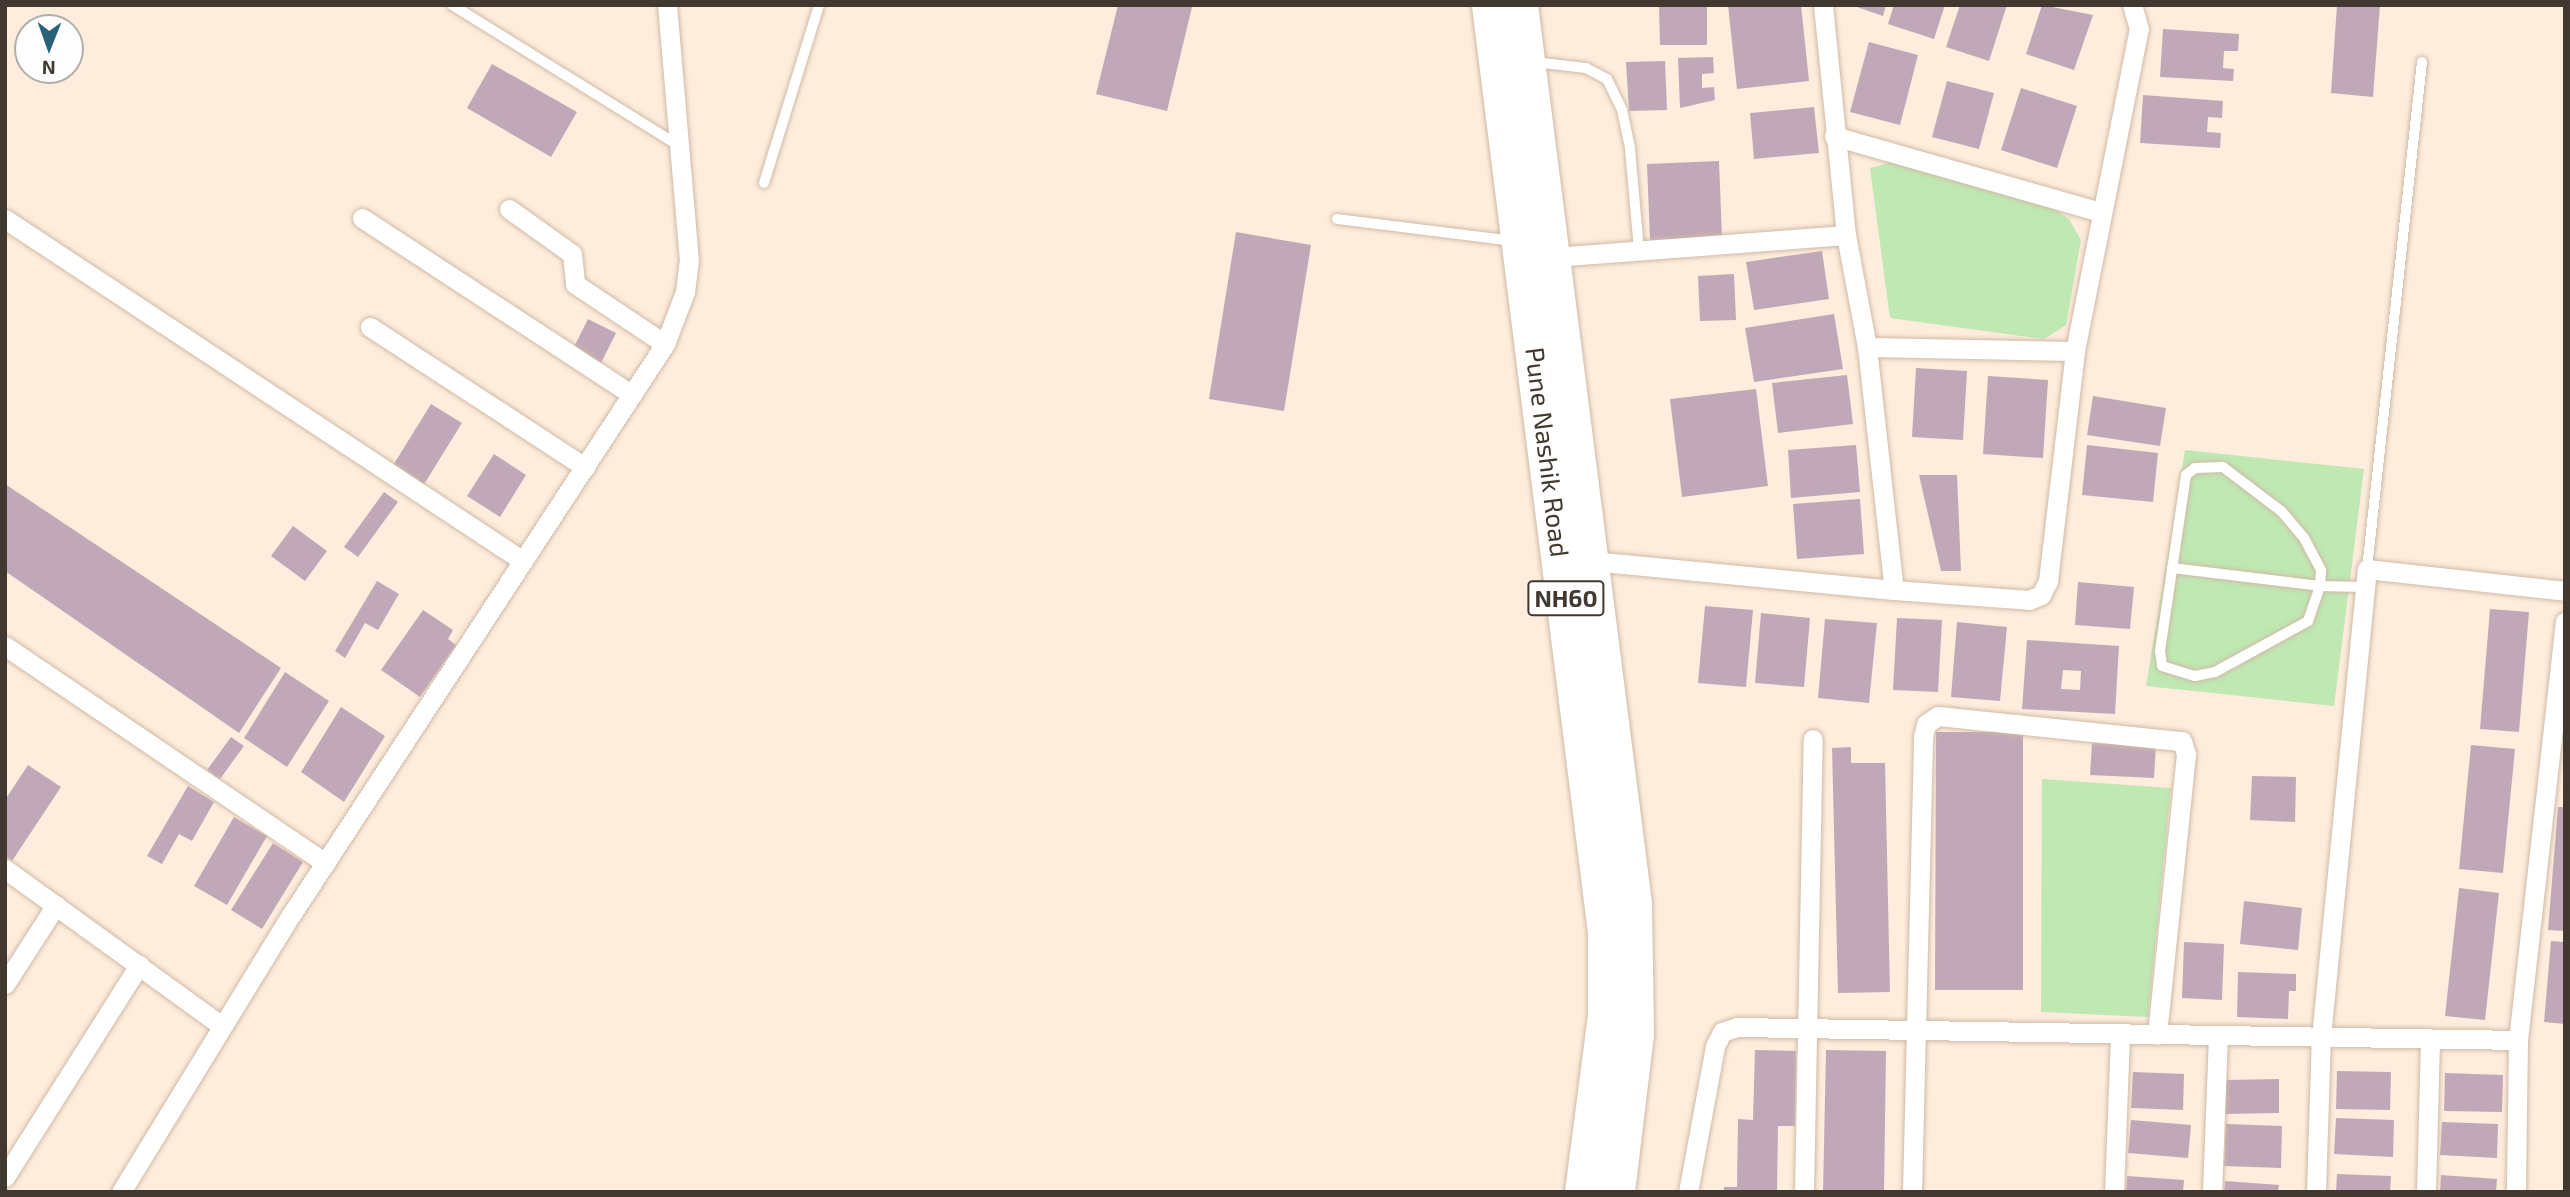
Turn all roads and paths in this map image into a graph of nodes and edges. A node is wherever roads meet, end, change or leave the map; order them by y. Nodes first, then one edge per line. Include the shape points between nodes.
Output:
1 (452, 5) edge
2 (667, 5) edge
3 (819, 5) edge
4 (1489, 5) edge
5 (1520, 5) edge
6 (1823, 5) edge
7 (2132, 5) edge
8 (1527, 61) junction
9 (2422, 62) dead end
10 (1835, 136) junction
11 (680, 147) junction
12 (764, 183) dead end
13 (509, 209) dead end
14 (2101, 212) junction
15 (362, 218) dead end
16 (5, 219) edge
17 (1337, 219) dead end
18 (1846, 235) junction
19 (1521, 242) junction
20 (1639, 250) junction
21 (1553, 257) junction
22 (370, 327) dead end
23 (665, 344) junction
24 (1867, 347) junction
25 (2076, 351) junction
26 (632, 395) junction
27 (585, 467) junction
28 (523, 561) junction
29 (1592, 561) junction
30 (2172, 568) junction
31 (2365, 578) junction
32 (2320, 586) junction
33 (1895, 590) junction
34 (2565, 591) edge
35 (2565, 622) edge
36 (5, 646) edge
37 (1813, 738) dead end
38 (326, 863) junction
39 (5, 869) edge
40 (56, 905) junction
41 (139, 965) junction
42 (5, 984) edge
43 (222, 1026) junction
44 (1807, 1029) junction
45 (1916, 1032) junction
46 (2120, 1034) junction
47 (2157, 1035) junction
48 (2218, 1037) junction
49 (2321, 1038) junction
50 (2518, 1040) junction
51 (2430, 1041) junction
52 (9, 1165) edge
53 (121, 1192) edge
54 (1582, 1192) edge
55 (1617, 1192) edge
56 (1688, 1192) edge
57 (1804, 1192) edge
58 (1912, 1192) edge
59 (2114, 1192) edge
60 (2212, 1192) edge
61 (2316, 1192) edge
62 (2426, 1192) edge
63 (2516, 1192) edge

1 - 11 lane
2 - 11 street
3 - 12 lane
4 - 19 highway, Pune Nashik Road / NH60
5 - 8 highway, Pune Nashik Road / NH60
6 - 10 street
7 - 14 street via 2139,29
8 - 20 lane via 1586,68 1607,79 1622,110 1630,149
8 - 21 highway, Pune Nashik Road / NH60
9 - 31 lane
10 - 14 street
10 - 18 street
11 - 23 street via 689,261 685,292
13 - 23 street via 572,254 575,284
14 - 25 street
15 - 26 street
16 - 28 street
17 - 19 lane
18 - 20 street
18 - 24 street
19 - 54 highway, Pune Nashik Road / NH60 via 1605,933 1605,1015
20 - 21 street
21 - 29 highway, Pune Nashik Road / NH60
22 - 27 street
23 - 26 street
24 - 25 street
24 - 33 street
25 - 33 street via 2048,581 2041,595 2029,600
26 - 27 street
27 - 28 street
28 - 38 street
29 - 33 street
29 - 55 highway, Pune Nashik Road / NH60 via 1626,823 1637,977 1629,1126
30 - 32 lane
30 - 32 lane via 2186,475 2194,468 2223,467 2281,511 2304,538 2321,570
30 - 32 lane via 2162,666 2195,676 2253,655 2308,621
31 - 32 lane
31 - 34 street
31 - 49 street
35 - 50 street
36 - 38 street
37 - 44 street
38 - 43 street
39 - 40 street
40 - 41 street
40 - 42 street
41 - 43 street
41 - 52 street
43 - 53 street
44 - 45 street
44 - 56 street via 1723,1032 1715,1045
44 - 57 street
45 - 46 street
45 - 47 street via 1923,737 1926,724 1938,716 2182,741 2186,754
45 - 58 street
46 - 47 street
46 - 59 street
47 - 48 street
48 - 49 street
48 - 60 street
49 - 51 street
49 - 61 street
50 - 51 street
50 - 63 street
51 - 62 street

